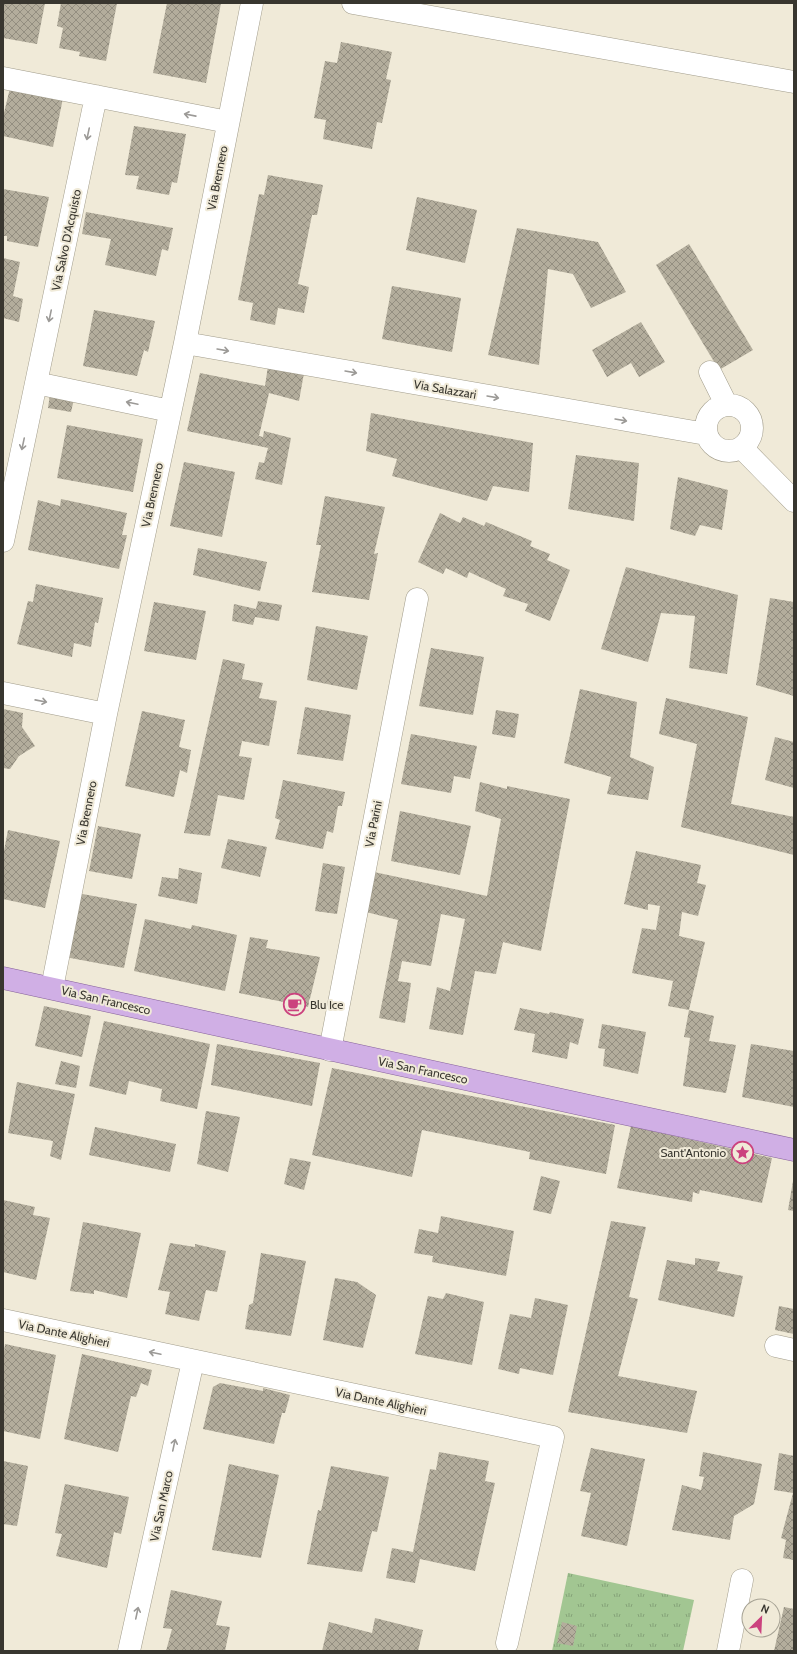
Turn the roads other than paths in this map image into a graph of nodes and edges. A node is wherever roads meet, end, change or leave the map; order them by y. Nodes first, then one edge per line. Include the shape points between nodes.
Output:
1 (252, 3) edge
2 (353, 3) edge
3 (3, 78) edge
4 (794, 82) edge
5 (96, 96) junction
6 (228, 122) junction
7 (185, 343) junction
8 (710, 372) dead end
9 (36, 383) junction
10 (726, 404) junction
11 (170, 411) junction
12 (706, 434) junction
13 (742, 448) junction
14 (794, 501) edge
15 (3, 541) edge
16 (417, 599) dead end
17 (3, 693) edge
18 (106, 714) junction
19 (3, 978) edge
20 (52, 988) junction
21 (330, 1050) junction
22 (794, 1150) edge
23 (3, 1320) edge
24 (193, 1361) junction
25 (742, 1580) dead end
26 (507, 1643) dead end
27 (129, 1651) edge
28 (728, 1651) edge

1 - 6 street, Via Brennero
2 - 4 street
3 - 5 street
6 -> 5 street
5 -> 9 street, Via Salvo D'Acquisto
6 - 7 street, Via Brennero
7 - 11 street, Via Brennero
7 -> 12 street, Via Salazzari
8 - 10 street
11 -> 9 street
9 -> 15 street, Via Salvo D'Acquisto
10 - 12 street via 716,408 706,420
10 - 13 street via 738,406 749,415 752,424 751,436
11 - 18 street, Via Brennero
12 - 13 street via 712,446 724,452
13 - 14 street
16 - 21 street, Via Parini
17 -> 18 street
18 - 20 street, Via Brennero
19 - 20 main road, Via San Francesco
20 - 21 main road, Via San Francesco
21 - 22 main road, Via San Francesco
24 -> 23 street, Via Dante Alighieri
24 - 26 street, Via Dante Alighieri via 552,1437
27 -> 24 street, Via San Marco
25 - 28 street

